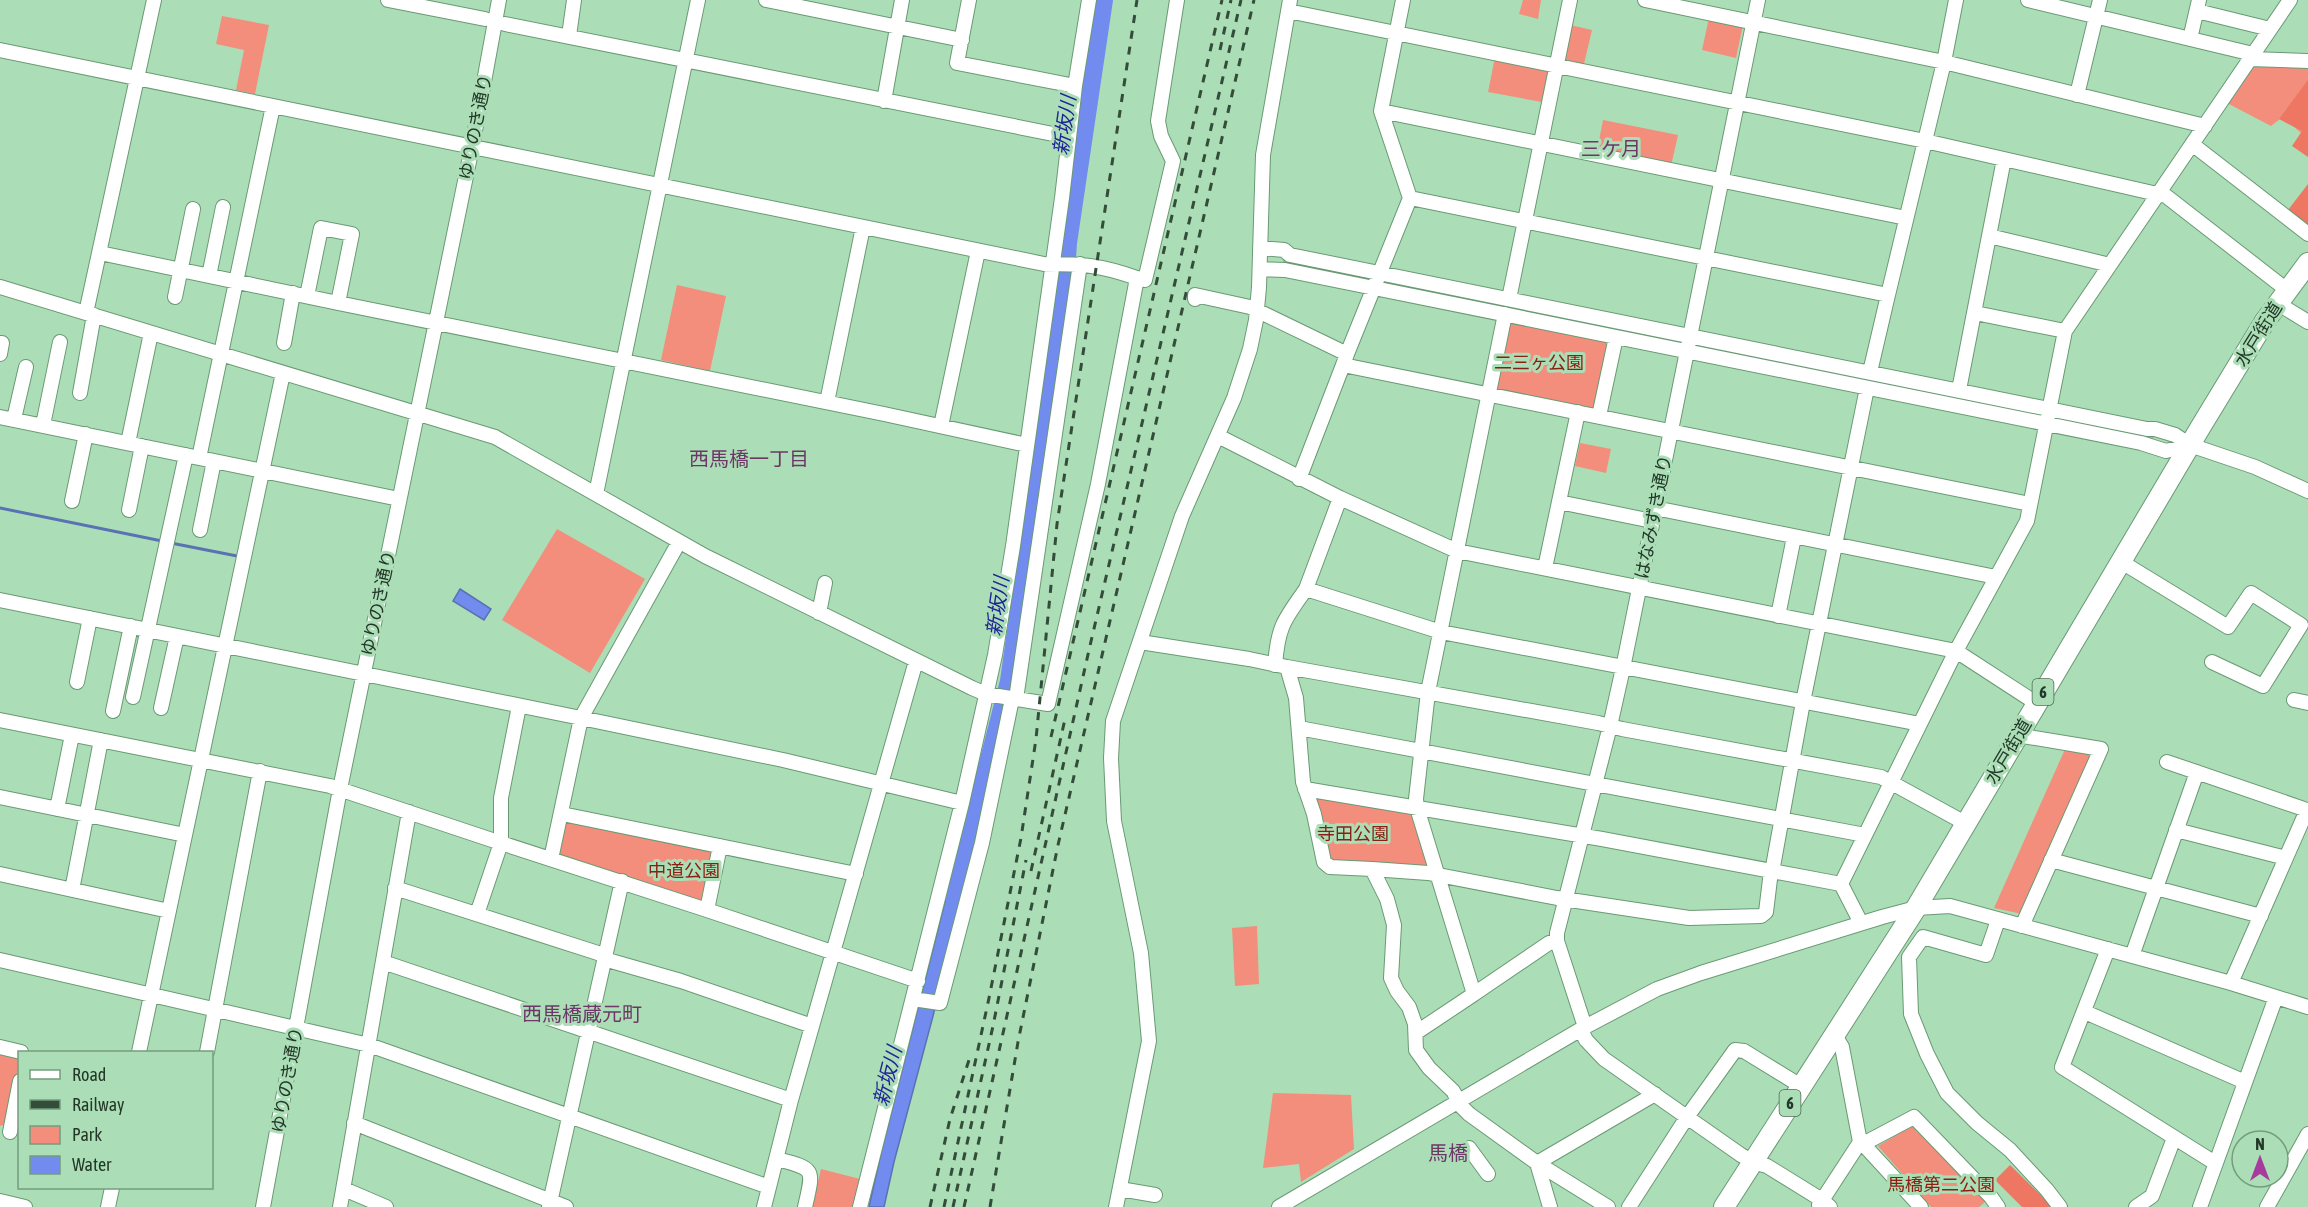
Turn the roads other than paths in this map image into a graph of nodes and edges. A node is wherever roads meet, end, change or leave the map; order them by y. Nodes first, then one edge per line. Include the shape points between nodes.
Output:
1 (154, 0) edge
2 (388, 0) edge
3 (499, 0) edge
4 (574, 0) edge
5 (698, 0) edge
6 (766, 0) edge
7 (902, 0) edge
8 (969, 0) edge
9 (1089, 0) edge
10 (1177, 0) edge
11 (1403, 0) edge
12 (1570, 0) edge
13 (1645, 0) edge
14 (1758, 0) edge
15 (1956, 0) edge
16 (2028, 0) edge
17 (2100, 0) edge
18 (2289, 0) edge
19 (419, 3) edge
20 (1289, 5) edge
21 (2198, 6) edge
22 (2096, 17) junction
23 (485, 20) dead end
24 (1753, 23) junction
25 (505, 24) dead end
26 (897, 27) junction
27 (2270, 29) junction
28 (1396, 33) junction
29 (569, 36) junction
30 (2190, 39) junction
31 (962, 40) junction
32 (0, 50) edge
33 (2252, 57) junction
34 (686, 61) junction
35 (2308, 61) edge
36 (1944, 62) junction
37 (1557, 66) junction
38 (137, 79) junction
39 (1075, 86) junction
40 (2077, 94) junction
41 (884, 100) junction
42 (1737, 103) junction
43 (273, 106) junction
44 (1381, 111) junction
45 (2205, 126) junction
46 (1068, 137) junction
47 (1925, 141) junction
48 (2192, 144) junction
49 (1541, 145) junction
50 (471, 147) junction
51 (2004, 159) junction
52 (1722, 181) junction
53 (659, 186) junction
54 (2157, 194) junction
55 (1410, 198) junction
56 (223, 207) dead end
57 (193, 209) dead end
58 (1906, 218) junction
59 (1526, 220) junction
60 (862, 227) junction
61 (2308, 234) edge
62 (1989, 236) junction
63 (1260, 248) junction
64 (978, 251) junction
65 (99, 253) junction
66 (1705, 258) junction
67 (2308, 263) edge
68 (1052, 264) junction
69 (1080, 264) junction
70 (2110, 265) junction
71 (1260, 269) junction
72 (180, 270) junction
73 (1380, 273) junction
74 (208, 276) junction
75 (1137, 278) junction
76 (236, 282) junction
77 (0, 287) edge
78 (1374, 288) junction
79 (300, 295) junction
80 (1888, 295) junction
81 (2282, 296) junction
82 (175, 297) dead end
83 (1195, 299) dead end
84 (1509, 299) junction
85 (338, 303) junction
86 (1257, 311) junction
87 (1975, 313) junction
88 (90, 314) junction
89 (1505, 314) junction
90 (2308, 322) edge
91 (435, 323) junction
92 (2065, 330) junction
93 (151, 333) junction
94 (1616, 336) junction
95 (1691, 336) junction
96 (60, 342) dead end
97 (0, 343) edge
98 (284, 343) dead end
99 (1688, 351) junction
100 (0, 354) edge
101 (221, 354) junction
102 (1345, 359) junction
103 (623, 361) junction
104 (26, 367) dead end
105 (1870, 372) junction
106 (282, 373) junction
107 (1867, 388) junction
108 (1959, 390) junction
109 (80, 393) dead end
110 (1490, 393) junction
111 (827, 402) junction
112 (2050, 409) junction
113 (1578, 412) junction
114 (417, 413) junction
115 (1599, 416) junction
116 (7, 418) edge
117 (2046, 424) junction
118 (43, 425) junction
119 (941, 426) junction
120 (1670, 431) junction
121 (86, 434) junction
122 (1218, 436) junction
123 (135, 444) junction
124 (1027, 445) junction
125 (2190, 445) junction
126 (192, 456) junction
127 (214, 461) junction
128 (1850, 467) junction
129 (263, 471) junction
130 (1299, 479) junction
131 (2308, 491) edge
132 (596, 494) junction
133 (1340, 498) junction
134 (399, 499) junction
135 (72, 501) dead end
136 (1559, 502) junction
137 (2030, 504) junction
138 (129, 510) dead end
139 (1653, 514) junction
140 (200, 531) dead end
141 (1794, 537) junction
142 (679, 542) junction
143 (1835, 545) junction
144 (1457, 551) junction
145 (2120, 561) junction
146 (1545, 568) junction
147 (1996, 577) junction
148 (825, 583) dead end
149 (1639, 587) junction
150 (1306, 589) junction
151 (0, 600) edge
152 (819, 613) junction
153 (1778, 616) junction
154 (90, 618) junction
155 (1819, 624) junction
156 (131, 626) junction
157 (149, 630) junction
158 (1441, 632) junction
159 (177, 636) junction
160 (1140, 642) junction
161 (227, 646) junction
162 (1956, 651) junction
163 (916, 661) junction
164 (2212, 662) dead end
165 (1281, 666) junction
166 (1623, 668) junction
167 (364, 673) junction
168 (77, 682) dead end
169 (1428, 692) junction
170 (989, 695) junction
171 (134, 697) dead end
172 (1014, 699) junction
173 (1803, 702) junction
174 (2036, 703) junction
175 (519, 706) junction
176 (161, 708) dead end
177 (113, 711) dead end
178 (581, 718) junction
179 (0, 720) edge
180 (1920, 724) junction
181 (1610, 726) junction
182 (1299, 728) junction
183 (72, 735) junction
184 (2017, 735) junction
185 (101, 740) junction
186 (1421, 751) junction
187 (200, 761) junction
188 (1792, 761) junction
189 (2167, 762) dead end
190 (260, 771) junction
191 (2197, 772) junction
192 (1892, 783) junction
193 (881, 784) junction
194 (1595, 784) junction
195 (340, 789) junction
196 (1305, 789) junction
197 (0, 797) edge
198 (962, 803) junction
199 (1417, 807) junction
200 (57, 809) junction
201 (409, 812) junction
202 (562, 813) junction
203 (86, 815) junction
204 (1781, 819) junction
205 (1965, 823) junction
206 (2176, 830) junction
207 (2303, 833) edge
208 (185, 835) junction
209 (1865, 835) junction
210 (1582, 836) junction
211 (501, 843) junction
212 (720, 846) junction
213 (2286, 858) junction
214 (551, 859) junction
215 (2051, 860) junction
216 (1372, 869) junction
217 (1772, 871) junction
218 (0, 874) edge
219 (856, 874) junction
220 (1438, 875) junction
221 (622, 881) junction
222 (1841, 884) junction
223 (2156, 887) junction
224 (395, 888) junction
225 (72, 890) junction
226 (1566, 899) junction
227 (1916, 908) junction
228 (707, 910) junction
229 (169, 911) junction
230 (477, 914) junction
231 (2260, 916) junction
232 (1998, 920) junction
233 (1861, 923) junction
234 (2022, 926) junction
235 (1557, 941) junction
236 (2108, 950) junction
237 (833, 953) junction
238 (2132, 956) junction
239 (604, 957) junction
240 (0, 960) edge
241 (383, 963) junction
242 (918, 981) junction
243 (2231, 983) junction
244 (1474, 994) junction
245 (152, 995) junction
246 (2276, 997) junction
247 (913, 999) junction
248 (2308, 1007) edge
249 (216, 1010) junction
250 (2085, 1012) junction
251 (812, 1026) junction
252 (1583, 1028) junction
253 (296, 1029) junction
254 (588, 1032) junction
255 (1417, 1032) junction
256 (1834, 1034) junction
257 (369, 1045) junction
258 (0, 1047) edge
259 (139, 1051) edge
260 (207, 1051) edge
261 (18, 1052) edge
262 (2245, 1082) junction
263 (1801, 1086) junction
264 (18, 1091) edge
265 (1655, 1095) junction
266 (791, 1100) junction
267 (1459, 1101) junction
268 (569, 1117) junction
269 (1687, 1117) junction
270 (354, 1124) junction
271 (10, 1132) edge
272 (2308, 1134) edge
273 (2174, 1138) junction
274 (1862, 1143) junction
275 (1469, 1148) dead end
276 (777, 1159) junction
277 (1753, 1162) junction
278 (1537, 1163) junction
279 (2215, 1164) junction
280 (1488, 1174) dead end
281 (770, 1187) junction
282 (112, 1189) edge
283 (344, 1189) junction
284 (1120, 1189) junction
285 (1155, 1195) dead end
286 (0, 1201) edge
287 (550, 1204) edge
288 (1823, 1205) edge
289 (1994, 1205) edge
290 (25, 1207) edge
291 (108, 1207) edge
292 (264, 1207) edge
293 (340, 1207) edge
294 (386, 1207) edge
295 (566, 1207) edge
296 (764, 1207) edge
297 (806, 1207) edge
298 (860, 1207) edge
299 (1116, 1207) edge
300 (1279, 1207) edge
301 (1550, 1207) edge
302 (1608, 1207) edge
303 (1629, 1207) edge
304 (1724, 1207) edge
305 (1921, 1207) edge
306 (2060, 1207) edge
307 (2136, 1207) edge
308 (2200, 1207) edge
309 (2267, 1207) edge

1 - 38 street
2 - 19 street
3 - 50 street, ゆりのき通り
4 - 29 street
5 - 34 street
6 - 26 street
7 - 26 street
8 - 31 street
9 - 39 street
10 - 75 street via 1158,122 1173,161 1145,280
11 - 28 street
12 - 37 street
13 - 24 street
14 - 24 street, はなみずき通り
15 - 36 street
16 - 22 street
17 - 22 street
18 - 27 street
19 - 23 street
20 - 28 street
20 - 63 street via 1263,155
21 - 27 street
21 - 30 street
22 - 30 street
22 - 40 street
24 - 36 street
24 - 42 street, はなみずき通り
25 - 29 street
26 - 31 street
26 - 41 street
27 - 33 street
28 - 37 street
28 - 44 street
29 - 34 street
30 - 33 street
31 - 39 street via 957,63
32 - 38 street
33 - 35 street
33 - 45 street
34 - 41 street
34 - 53 street
36 - 40 street
36 - 47 street
37 - 42 street
37 - 49 street
38 - 43 street
38 - 65 street
39 - 46 street
40 - 45 street
41 - 46 street
42 - 47 street
42 - 52 street, はなみずき通り
43 - 50 street
43 - 76 street
44 - 49 street
44 - 55 street
45 - 48 street
46 - 68 street
47 - 51 street
47 - 58 street
48 - 54 street
48 - 61 street
49 - 52 street
49 - 59 street
50 - 53 street
50 - 91 street, ゆりのき通り
51 - 54 street
51 - 62 street
52 - 58 street
52 - 66 street, はなみずき通り
53 - 60 street
53 - 103 street
54 - 70 street
54 - 81 street via 2166,196
55 - 59 street
55 - 73 street
56 - 74 street
57 - 72 street
58 - 80 street
59 - 66 street
59 - 84 street
60 - 64 street
60 - 111 street
62 - 70 street
62 - 87 street
63 - 71 street
63 - 73 street
64 - 68 street
64 - 119 street
65 - 72 street
65 - 88 street
66 - 80 street
66 - 95 street, はなみずき通り
67 - 81 highway, 水戸街道 / 6
68 - 69 street
68 - 124 street
69 - 75 street
69 - 172 street
70 - 92 street
71 - 78 street via 1285,270
71 - 86 street
72 - 74 street
72 - 82 street
73 - 78 street
73 - 84 street
74 - 76 street
75 - 172 street via 1098,484 1048,704
76 - 79 street
76 - 101 street
77 - 88 street
78 - 89 street
78 - 102 street
79 - 85 street
79 - 85 street via 321,228 352,234
79 - 98 street
80 - 105 street
81 - 90 street
81 - 125 highway, 水戸街道 / 6
83 - 86 street via 1195,295
84 - 95 street
85 - 91 street
86 - 102 street
86 - 122 street via 1244,368
87 - 92 street
87 - 108 street
88 - 93 street
88 - 109 street
89 - 94 street
89 - 110 street
91 - 103 street
91 - 114 street, ゆりのき通り
92 - 112 street
93 - 101 street
93 - 123 street
94 - 99 street
94 - 115 street
95 - 99 street, はなみずき通り
95 - 105 street
96 - 118 street
97 - 100 street
99 - 107 street
99 - 120 street, はなみずき通り
101 - 106 street
101 - 126 street
102 - 110 street
102 - 130 street
103 - 111 street
103 - 132 street
104 - 116 street
105 - 107 street
105 - 107 street
105 - 108 street
106 - 114 street
106 - 129 street
107 - 117 street
107 - 128 street
108 - 112 street
110 - 113 street
110 - 144 street
111 - 119 street
112 - 117 street
112 - 125 street via 2155,429
113 - 115 street
113 - 136 street
114 - 132 street via 500,440
114 - 134 street, ゆりのき通り
115 - 120 street
116 - 118 street
117 - 125 street via 2166,451
117 - 137 street
118 - 121 street
119 - 124 street
120 - 128 street
120 - 139 street, はなみずき通り
121 - 123 street
121 - 135 street
122 - 130 street
122 - 160 street via 1182,516
123 - 126 street
123 - 138 street
124 - 170 street
125 - 131 street
125 - 145 highway, 水戸街道 / 6
126 - 127 street
126 - 157 street via 167,542
127 - 129 street
127 - 140 street
128 - 137 street
128 - 143 street
129 - 134 street
129 - 161 street
130 - 133 street
132 - 142 street
133 - 144 street
133 - 150 street
134 - 167 street, ゆりのき通り
136 - 139 street
136 - 146 street
137 - 147 street via 2027,521
139 - 141 street
139 - 149 street, はなみずき通り
141 - 143 street
141 - 153 street
142 - 152 street
142 - 178 street
143 - 147 street
143 - 155 street
144 - 146 street
144 - 158 street
145 - 164 street via 2228,627 2251,593 2301,625 2263,686
145 - 174 highway, 水戸街道 / 6
146 - 149 street
147 - 162 street
148 - 152 street
149 - 153 street
149 - 166 street, はなみずき通り
150 - 158 street
150 - 165 street via 1276,640
151 - 154 street
152 - 163 street
153 - 155 street
154 - 156 street
154 - 168 street
155 - 162 street
155 - 173 street
156 - 157 street
156 - 177 street
157 - 159 street
157 - 171 street
158 - 166 street
158 - 169 street
159 - 161 street
159 - 176 street
160 - 165 street
160 - 284 street via 1113,721 1111,741 1114,821 1142,953 1149,1025 1147,1054
161 - 167 street
161 - 187 street
162 - 174 street
162 - 180 street
163 - 170 street
163 - 193 street
165 - 169 street
165 - 182 street via 1296,698
166 - 173 street
166 - 181 street, はなみずき通り
167 - 175 street
167 - 195 street, ゆりのき通り
169 - 181 street
169 - 186 street
170 - 172 street
170 - 198 street
172 - 247 street via 940,1003
173 - 180 street
173 - 188 street
174 - 184 highway, 水戸街道 / 6
175 - 178 street
175 - 211 street via 501,798
178 - 193 street
178 - 202 street
179 - 183 street
180 - 192 street
181 - 188 street
181 - 194 street, はなみずき通り
182 - 186 street
182 - 196 street
183 - 185 street
183 - 200 street
184 - 205 highway, 水戸街道 / 6
184 - 215 street via 2101,749
185 - 187 street
185 - 203 street
186 - 194 street
186 - 199 street
187 - 190 street
187 - 208 street
188 - 192 street via 1881,777
188 - 204 street
189 - 191 street
190 - 195 street
190 - 249 street
191 - 206 street
191 - 207 street via 2307,810
192 - 205 street
192 - 209 street
193 - 198 street
193 - 219 street
194 - 204 street
194 - 210 street, はなみずき通り
195 - 201 street
195 - 253 street, ゆりのき通り
196 - 199 street
196 - 216 street via 1326,865
197 - 200 street
198 - 242 street
199 - 210 street
199 - 220 street
200 - 203 street
201 - 211 street
201 - 224 street
202 - 212 street
202 - 214 street
203 - 208 street
203 - 225 street
204 - 209 street
204 - 217 street
205 - 227 highway, 水戸街道 / 6
206 - 213 street
206 - 223 street
207 - 213 street
208 - 229 street
209 - 222 street
210 - 217 street
210 - 226 street, はなみずき通り
211 - 214 street
211 - 230 street
212 - 219 street
212 - 228 street
213 - 231 street
214 - 221 street
215 - 223 street
215 - 234 street
216 - 220 street
216 - 255 street via 1394,925 1391,978 1409,1007
217 - 222 street
217 - 226 street via 1766,912 1761,916 1689,918
218 - 225 street
219 - 237 street
220 - 226 street
220 - 244 street
221 - 228 street
221 - 239 street
222 - 233 street
223 - 231 street
223 - 238 street
224 - 230 street
224 - 241 street
225 - 229 street
226 - 235 street, はなみずき通り
227 - 232 street via 1950,906
227 - 233 street
227 - 256 highway, 水戸街道 / 6
228 - 237 street
229 - 245 street
230 - 239 street
231 - 243 street
232 - 234 street
232 - 306 street via 1986,955 1923,937 1909,957 1911,1014 1947,1093 2010,1150
233 - 252 street via 1677,982
234 - 236 street
235 - 244 street
235 - 252 street, はなみずき通り
236 - 238 street
236 - 250 street
237 - 242 street
237 - 251 street
238 - 243 street
239 - 251 street
239 - 254 street
240 - 245 street
241 - 254 street
241 - 257 street
242 - 247 street
243 - 246 street
244 - 255 street
245 - 249 street
245 - 259 street
246 - 248 street
246 - 262 street
247 - 298 street
249 - 253 street
249 - 260 street
250 - 262 street
250 - 273 street via 2062,1067
251 - 266 street
252 - 265 street, はなみずき通り via 1586,1040 1604,1059
252 - 267 street
253 - 257 street
253 - 292 street, ゆりのき通り
254 - 266 street
254 - 268 street
255 - 267 street via 1416,1050
256 - 263 highway, 水戸街道 / 6
256 - 274 street via 1842,1047
257 - 268 street
257 - 270 street
258 - 261 street
262 - 279 street
263 - 269 street via 1744,1051 1736,1050
263 - 277 highway, 水戸街道 / 6
264 - 271 street
265 - 269 street, はなみずき通り
265 - 278 street
266 - 276 street
267 - 278 street via 1469,1114
267 - 300 street
268 - 281 street
268 - 287 street
269 - 277 street, はなみずき通り
269 - 303 street
270 - 283 street
270 - 287 street
272 - 309 street
273 - 279 street
273 - 307 street via 2151,1196
274 - 288 street
274 - 289 street via 1914,1117
274 - 305 street
275 - 280 street
276 - 281 street
276 - 297 street via 809,1170
277 - 288 street, はなみずき通り via 1767,1166
277 - 304 highway, 水戸街道 / 6
278 - 301 street
278 - 302 street
279 - 308 street
281 - 296 street
282 - 291 street
283 - 293 street
283 - 294 street
284 - 285 street
284 - 299 street
286 - 290 street
287 - 295 street

